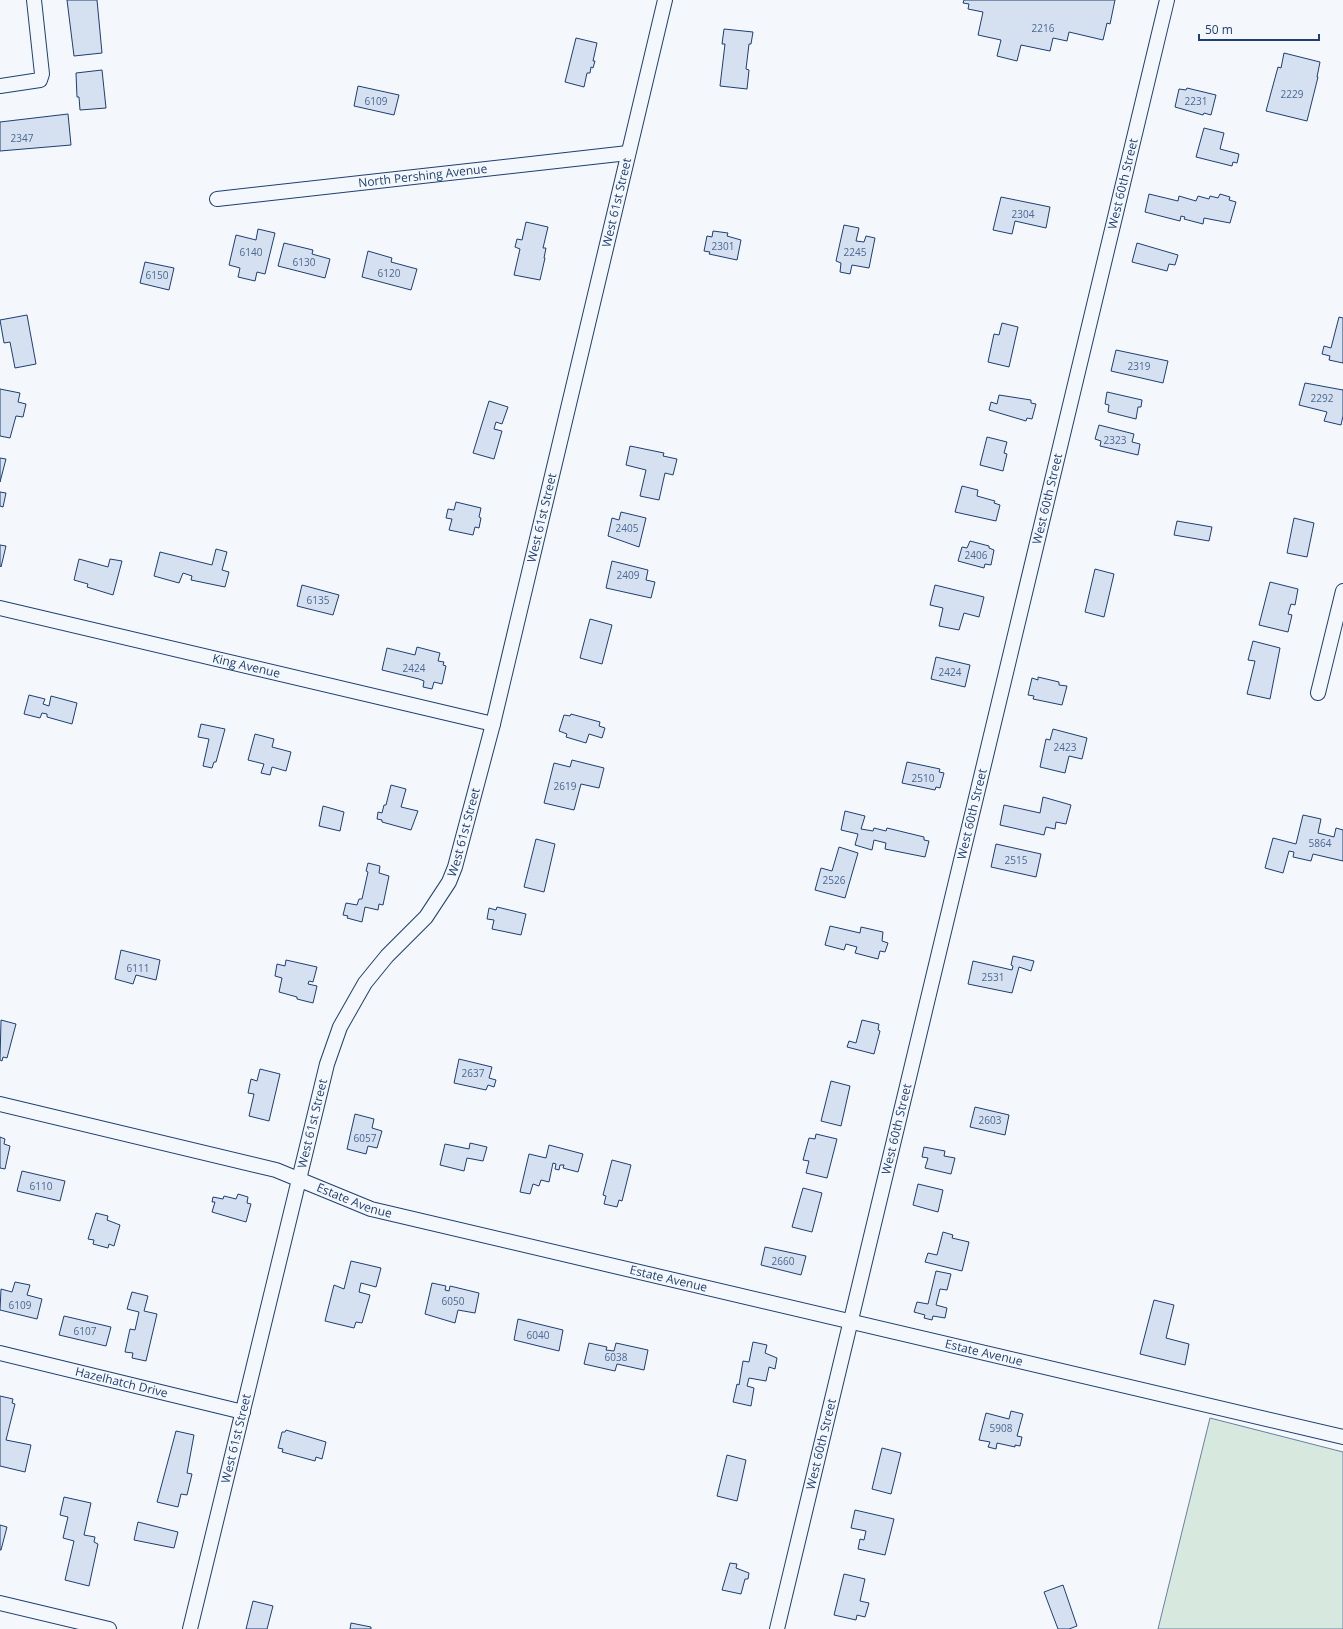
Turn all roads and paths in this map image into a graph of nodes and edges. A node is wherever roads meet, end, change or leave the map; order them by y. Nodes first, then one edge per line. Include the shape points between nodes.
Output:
1 (34, 0) edge
2 (665, 0) edge
3 (1167, 0) edge
4 (0, 86) edge
5 (628, 153) junction
6 (217, 199) dead end
7 (1343, 591) edge
8 (0, 608) edge
9 (1318, 693) dead end
10 (493, 724) junction
11 (0, 1104) edge
12 (300, 1180) junction
13 (850, 1323) junction
14 (0, 1353) edge
15 (243, 1412) junction
16 (1343, 1437) edge
17 (0, 1602) edge
18 (109, 1629) edge
19 (190, 1629) edge
20 (777, 1629) edge

1 - 4 street via 42,74 40,80
2 - 5 street, West 61st Street
3 - 13 street, West 60th Street
5 - 6 street, North Pershing Avenue
5 - 10 street, West 61st Street
7 - 9 street
8 - 10 street, King Avenue
10 - 12 street, West 61st Street via 467,825 449,882 422,922 387,956 365,983 338,1033 327,1064
11 - 12 street, Estate Avenue via 268,1168
12 - 13 street, Estate Avenue via 371,1209
12 - 15 street, West 61st Street
13 - 16 street, Estate Avenue
13 - 20 street, West 60th Street
14 - 15 street, Hazelhatch Drive
15 - 19 street, West 61st Street
17 - 18 street

